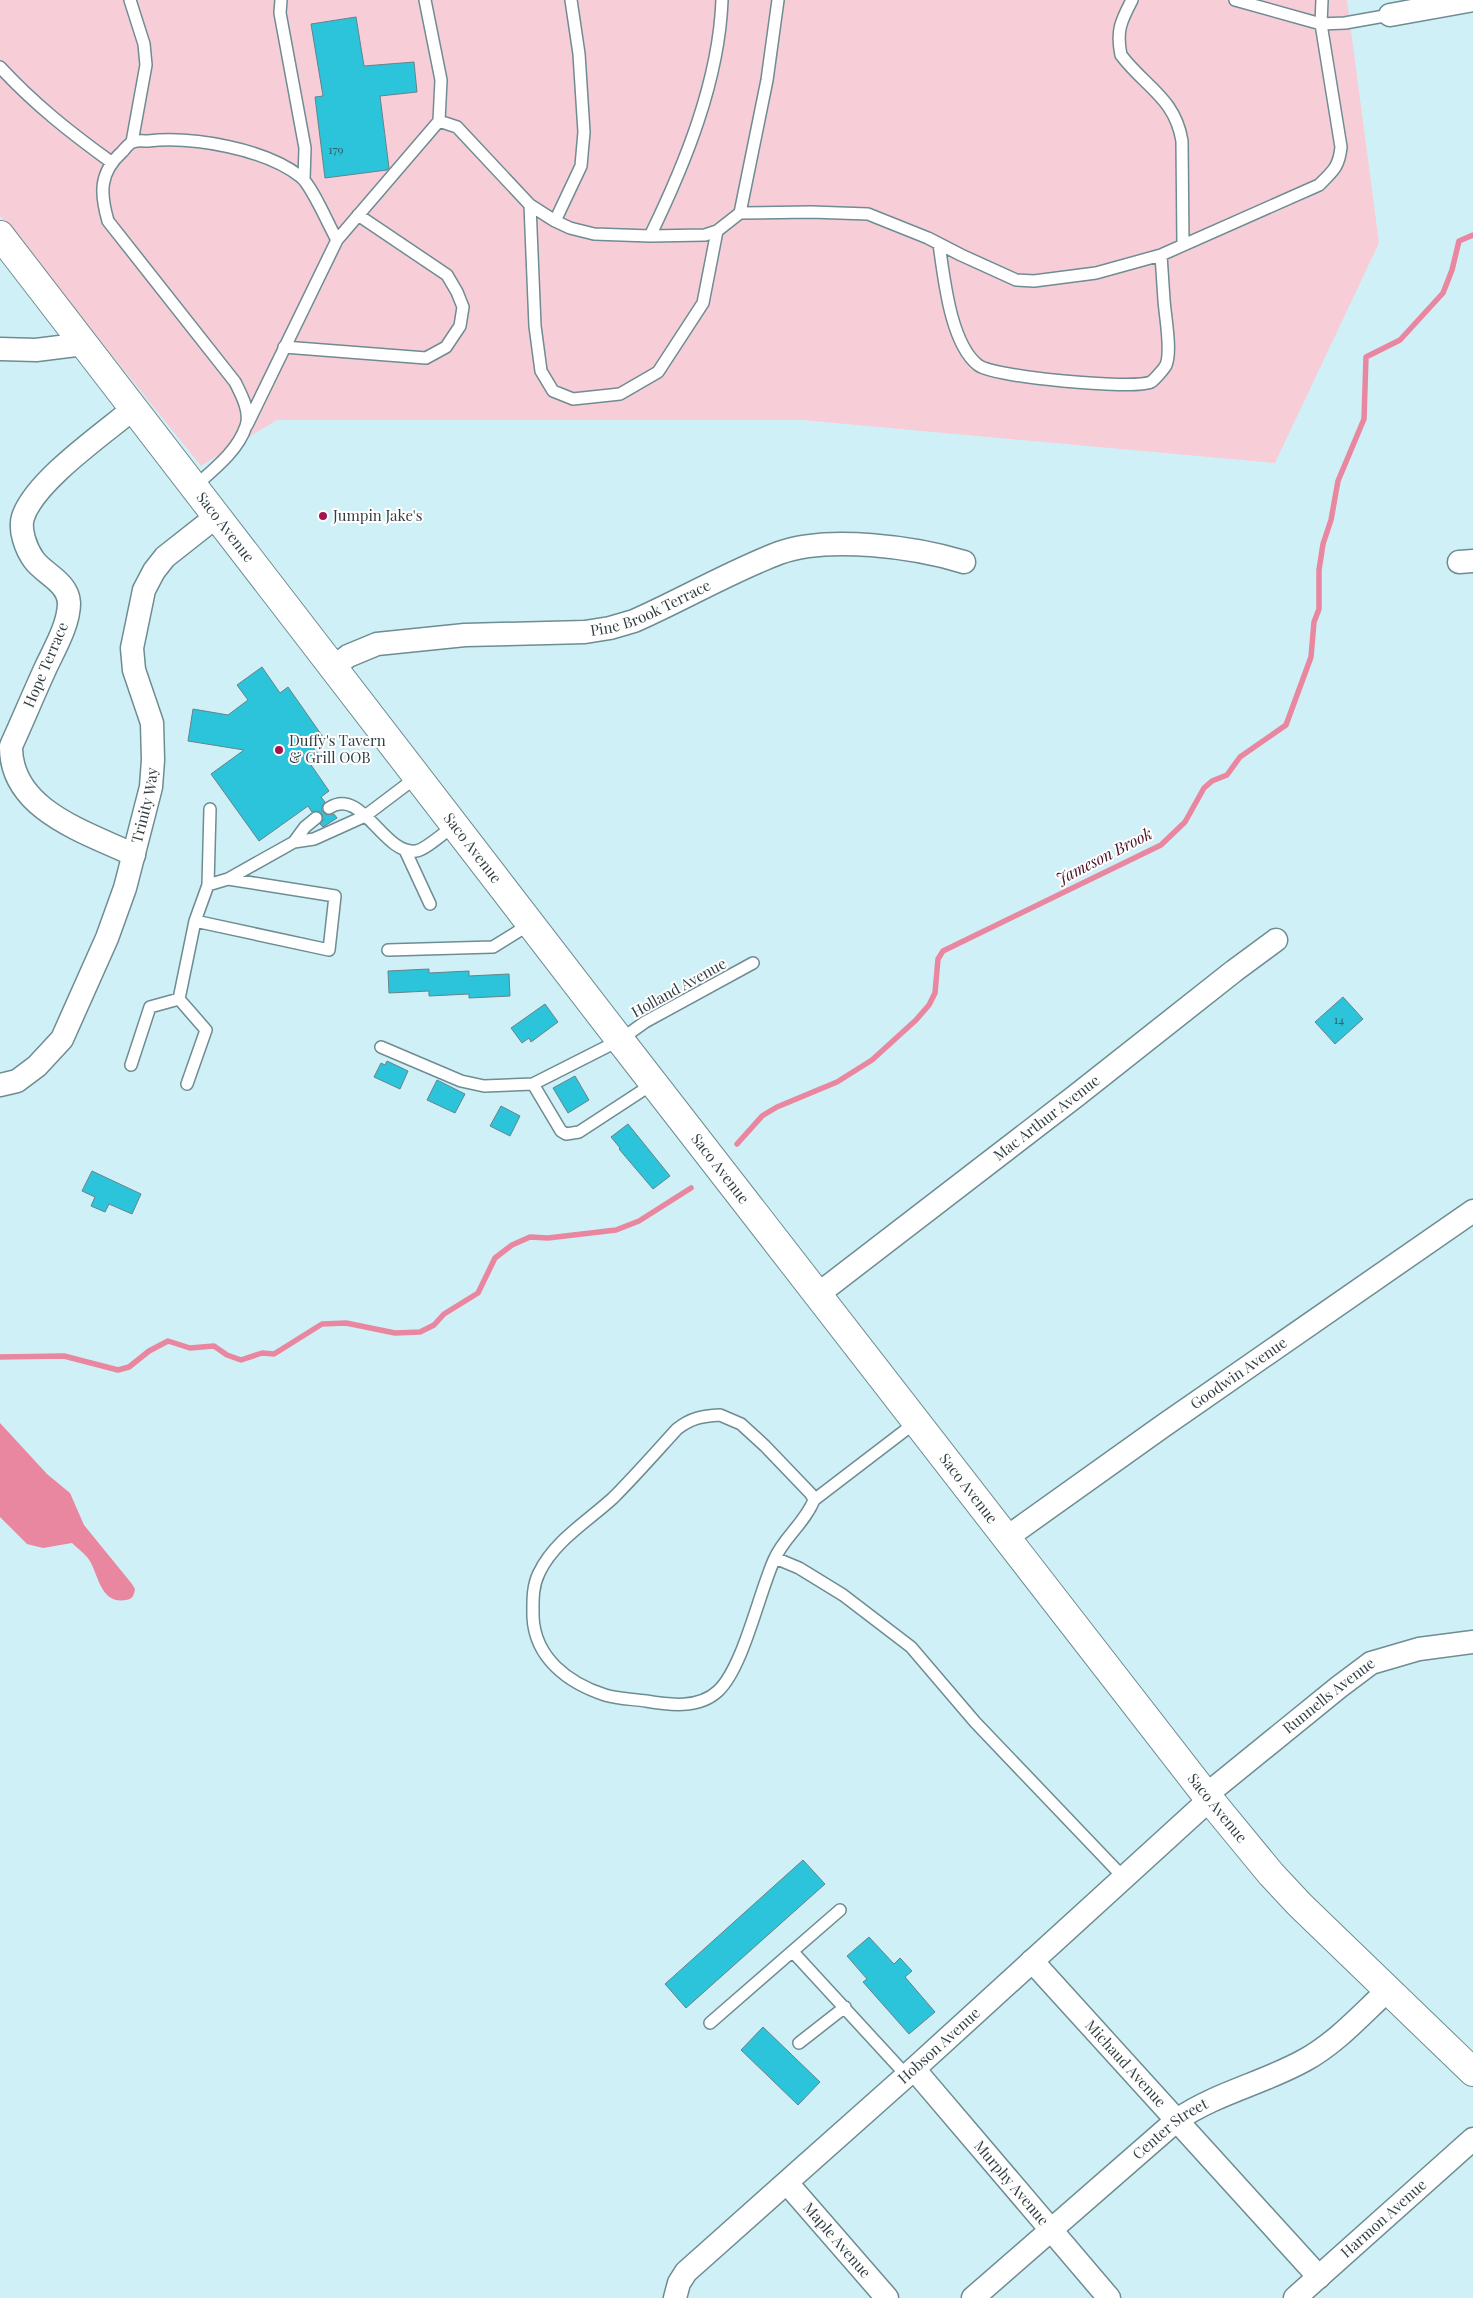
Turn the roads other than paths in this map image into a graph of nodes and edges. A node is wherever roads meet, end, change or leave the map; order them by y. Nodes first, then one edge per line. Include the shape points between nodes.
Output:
1 (130, 0) edge
2 (281, 0) edge
3 (425, 0) edge
4 (571, 0) edge
5 (722, 0) edge
6 (778, 0) edge
7 (1132, 0) edge
8 (1235, 0) edge
9 (1271, 0) edge
10 (1322, 0) edge
11 (1473, 0) edge
12 (1274, 12) junction
13 (1390, 15) joint
14 (1321, 24) junction
15 (0, 67) edge
16 (439, 121) junction
17 (132, 142) junction
18 (111, 162) junction
19 (304, 179) junction
20 (530, 205) junction
21 (740, 213) junction
22 (358, 215) junction
23 (555, 221) junction
24 (718, 230) junction
25 (0, 235) edge
26 (650, 236) junction
27 (337, 240) junction
28 (939, 244) junction
29 (1183, 245) junction
30 (1162, 255) junction
31 (84, 344) junction
32 (284, 347) junction
33 (0, 349) edge
34 (133, 409) junction
35 (247, 425) junction
36 (194, 487) junction
37 (217, 516) junction
38 (964, 562) dead end
39 (333, 668) junction
40 (418, 776) junction
41 (329, 808) dead end
42 (210, 809) dead end
43 (365, 816) junction
44 (316, 818) dead end
45 (455, 826) junction
46 (294, 842) junction
47 (405, 850) junction
48 (134, 855) junction
49 (228, 879) junction
50 (208, 885) junction
51 (430, 904) dead end
52 (196, 921) junction
53 (530, 924) junction
54 (1276, 940) dead end
55 (388, 950) dead end
56 (754, 964) dead end
57 (179, 999) junction
58 (620, 1040) junction
59 (381, 1047) dead end
60 (131, 1065) dead end
61 (187, 1084) dead end
62 (533, 1084) junction
63 (654, 1084) junction
64 (0, 1085) edge
65 (1473, 1211) edge
66 (817, 1295) junction
67 (916, 1422) junction
68 (814, 1500) junction
69 (1006, 1538) junction
70 (774, 1558) junction
71 (1473, 1642) edge
72 (1208, 1797) junction
73 (1124, 1878) junction
74 (840, 1910) dead end
75 (793, 1952) junction
76 (1032, 1961) junction
77 (1386, 1991) junction
78 (845, 2007) junction
79 (710, 2023) dead end
80 (799, 2043) dead end
81 (911, 2072) junction
82 (1473, 2072) edge
83 (1177, 2120) junction
84 (1473, 2140) edge
85 (787, 2183) junction
86 (1052, 2230) junction
87 (1319, 2277) junction
88 (675, 2297) edge
89 (887, 2298) edge
90 (973, 2298) edge
91 (1109, 2298) edge
92 (1295, 2298) edge

1 - 17 lane via 144,44 146,65
2 - 19 lane via 280,13 304,148
3 - 16 lane via 441,80
4 - 23 lane via 579,54 584,132 581,166
5 - 26 lane via 710,76 694,135
6 - 21 lane via 767,80
7 - 29 lane via 1119,25 1118,43 1121,55 1175,114 1180,127
8 - 12 lane
9 - 12 lane
10 - 14 lane
11 - 13 street
12 - 14 lane
13 - 14 lane
14 - 29 lane via 1341,147 1335,169 1319,185
15 - 18 lane via 30,99
16 - 20 lane via 457,127
16 - 22 lane
17 - 18 lane
17 - 19 lane via 198,141 285,165
18 - 35 lane via 103,180 102,202 108,222 235,382 245,405
19 - 27 lane
20 - 23 lane
20 - 24 lane via 535,326 541,371 554,391 573,399 620,394 658,372 702,303
21 - 24 lane
21 - 28 lane via 868,214
22 - 27 lane
22 - 32 lane via 446,275 458,292 463,307 460,326 446,347 426,358
23 - 26 lane via 594,234
24 - 26 lane via 705,235
25 - 31 main road, Saco Avenue
27 - 32 lane
28 - 30 lane via 1016,280 1096,273
28 - 30 lane via 956,328 967,353 979,366 1019,376 1123,385 1151,382 1166,365 1168,339
29 - 30 lane
31 - 33 street via 36,350
31 - 34 main road, Saco Avenue
32 - 35 lane
34 - 36 main road, Saco Avenue
34 - 48 street, Hope Terrace via 43,486 22,518 24,539 30,554 67,593 69,604 56,646 11,746 10,761 18,782 41,807
35 - 36 lane via 226,457
36 - 37 main road, Saco Avenue
37 - 39 main road, Saco Avenue
37 - 48 street, Trinity Way via 165,557 144,590 132,648 134,670 152,723 153,760 151,787
38 - 39 street, Pine Brook Terrace via 895,548 838,544 811,546 780,553 634,622 610,628 546,634 465,635 377,644 348,656
39 - 40 main road, Saco Avenue
40 - 43 lane
40 - 45 main road, Saco Avenue
41 - 43 lane via 347,803
42 - 50 lane
43 - 46 lane via 314,838
43 - 47 lane via 395,845
44 - 46 lane
45 - 47 lane via 418,851
45 - 53 main road, Saco Avenue
46 - 49 lane
47 - 51 lane
48 - 64 street, Trinity Way via 107,938 62,1038 37,1066 17,1080
49 - 50 lane
49 - 52 lane via 335,896 329,950
50 - 52 lane
52 - 57 lane
53 - 55 lane via 493,947
53 - 58 main road, Saco Avenue
54 - 66 street, Mac Arthur Avenue
56 - 58 lane, Holland Avenue via 645,1022
57 - 60 lane via 150,1007
57 - 61 lane via 206,1030
58 - 62 lane, Holland Avenue
58 - 63 main road, Saco Avenue
59 - 62 lane via 462,1081 484,1086
62 - 63 lane via 560,1131 573,1134
63 - 66 main road, Saco Avenue
65 - 69 street, Goodwin Avenue
66 - 67 main road, Saco Avenue
67 - 68 lane
67 - 69 main road, Saco Avenue
68 - 70 lane via 810,1511
68 - 70 lane via 741,1424 720,1415 689,1420 551,1554 539,1573 532,1594 538,1644 562,1673 580,1685 606,1695 672,1705 702,1701 718,1691 736,1664
69 - 72 main road, Saco Avenue
70 - 73 lane via 799,1568 843,1595 911,1647 975,1722
71 - 72 street, Runnells Avenue via 1420,1649 1371,1663
72 - 73 street, Hobson Avenue
72 - 77 main road, Saco Avenue via 1294,1899
73 - 76 street, Hobson Avenue
74 - 75 lane
75 - 78 lane
75 - 79 lane
76 - 81 street, Hobson Avenue
76 - 83 street, Michaud Avenue
77 - 82 main road, Saco Avenue
77 - 83 street, Center Street via 1339,2035 1306,2060 1202,2104
78 - 80 lane
78 - 81 lane
81 - 85 street, Hobson Avenue
81 - 86 street, Murphy Avenue
83 - 86 street, Center Street
83 - 87 street, Michaud Avenue
84 - 87 street, Harmon Avenue
85 - 88 street, Hobson Avenue via 686,2272
85 - 89 street, Maple Avenue
86 - 90 street, Center Street
86 - 91 street, Murphy Avenue
87 - 92 street, Harmon Avenue

